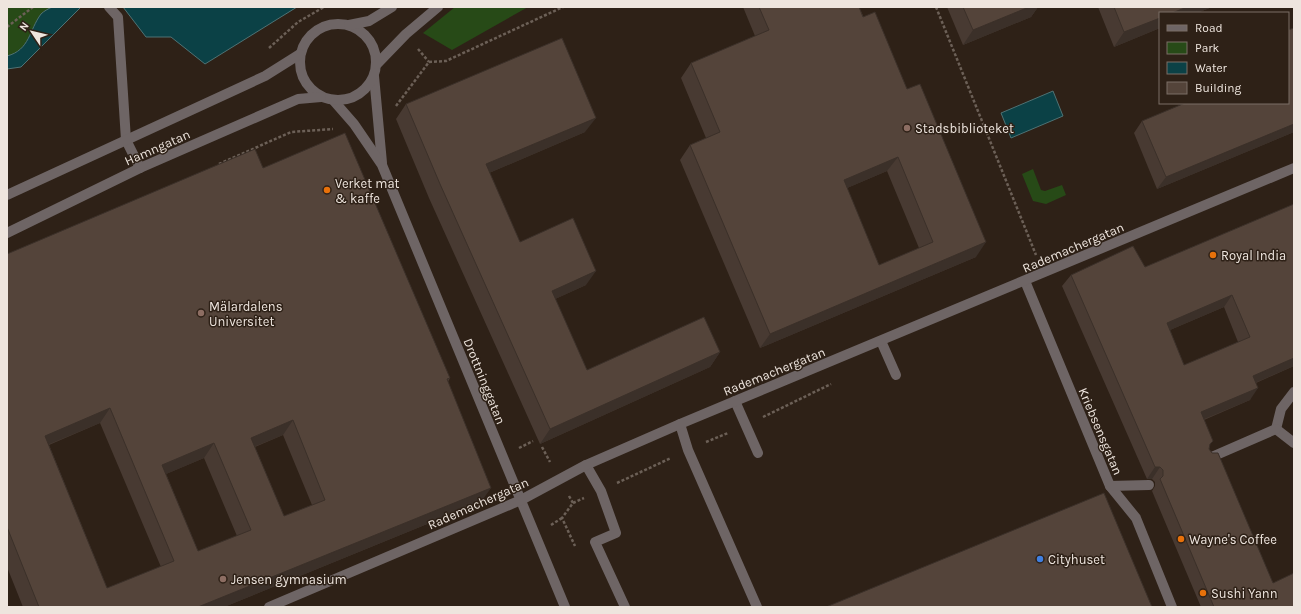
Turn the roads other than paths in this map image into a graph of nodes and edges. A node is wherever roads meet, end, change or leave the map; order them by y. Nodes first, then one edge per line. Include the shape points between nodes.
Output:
1 (108, 7) edge
2 (392, 7) edge
3 (438, 7) edge
4 (349, 25) junction
5 (300, 54) junction
6 (377, 64) junction
7 (374, 76) junction
8 (321, 97) junction
9 (333, 100) junction
10 (126, 140) junction
11 (382, 165) junction
12 (140, 168) junction
13 (1294, 168) edge
14 (7, 195) edge
15 (7, 233) edge
16 (1025, 281) junction
17 (881, 341) junction
18 (896, 375) dead end
19 (1294, 392) edge
20 (735, 401) junction
21 (680, 424) junction
22 (1276, 429) junction
23 (1294, 443) edge
24 (758, 453) dead end
25 (1207, 459) edge
26 (586, 465) junction
27 (1149, 485) dead end
28 (1110, 486) junction
29 (521, 500) junction
30 (269, 607) edge
31 (565, 607) edge
32 (625, 607) edge
33 (757, 607) edge
34 (1172, 607) edge

1 - 10 street via 118,17
2 - 4 street via 369,21
3 - 6 street via 406,34
4 - 5 street via 330,24 313,32
4 - 6 street via 361,30 370,39
5 - 8 street via 303,79
5 - 10 street, Hamngatan via 265,76
6 - 7 street
7 - 9 street via 368,87 358,95 346,100
7 - 11 street, Drottninggatan
8 - 9 street
8 - 12 street, Hamngatan via 298,99
9 - 11 street, Drottninggatan via 354,124
10 - 12 street
10 - 14 street, Hamngatan
11 - 29 street, Drottninggatan
12 - 15 street, Hamngatan
13 - 16 street, Rademachergatan
16 - 17 street, Rademachergatan
16 - 28 street, Kriebsensgatan
17 - 18 street
17 - 20 street, Rademachergatan
19 - 22 street via 1281,409
20 - 21 street, Rademachergatan
20 - 24 street
21 - 26 street, Rademachergatan
21 - 33 street via 688,450
22 - 23 street
22 - 25 street
26 - 29 street, Rademachergatan
26 - 32 street via 601,491 616,532 595,542
27 - 28 street
28 - 34 street, Kriebsensgatan via 1136,518
29 - 30 street, Rademachergatan
29 - 31 street, Drottninggatan

